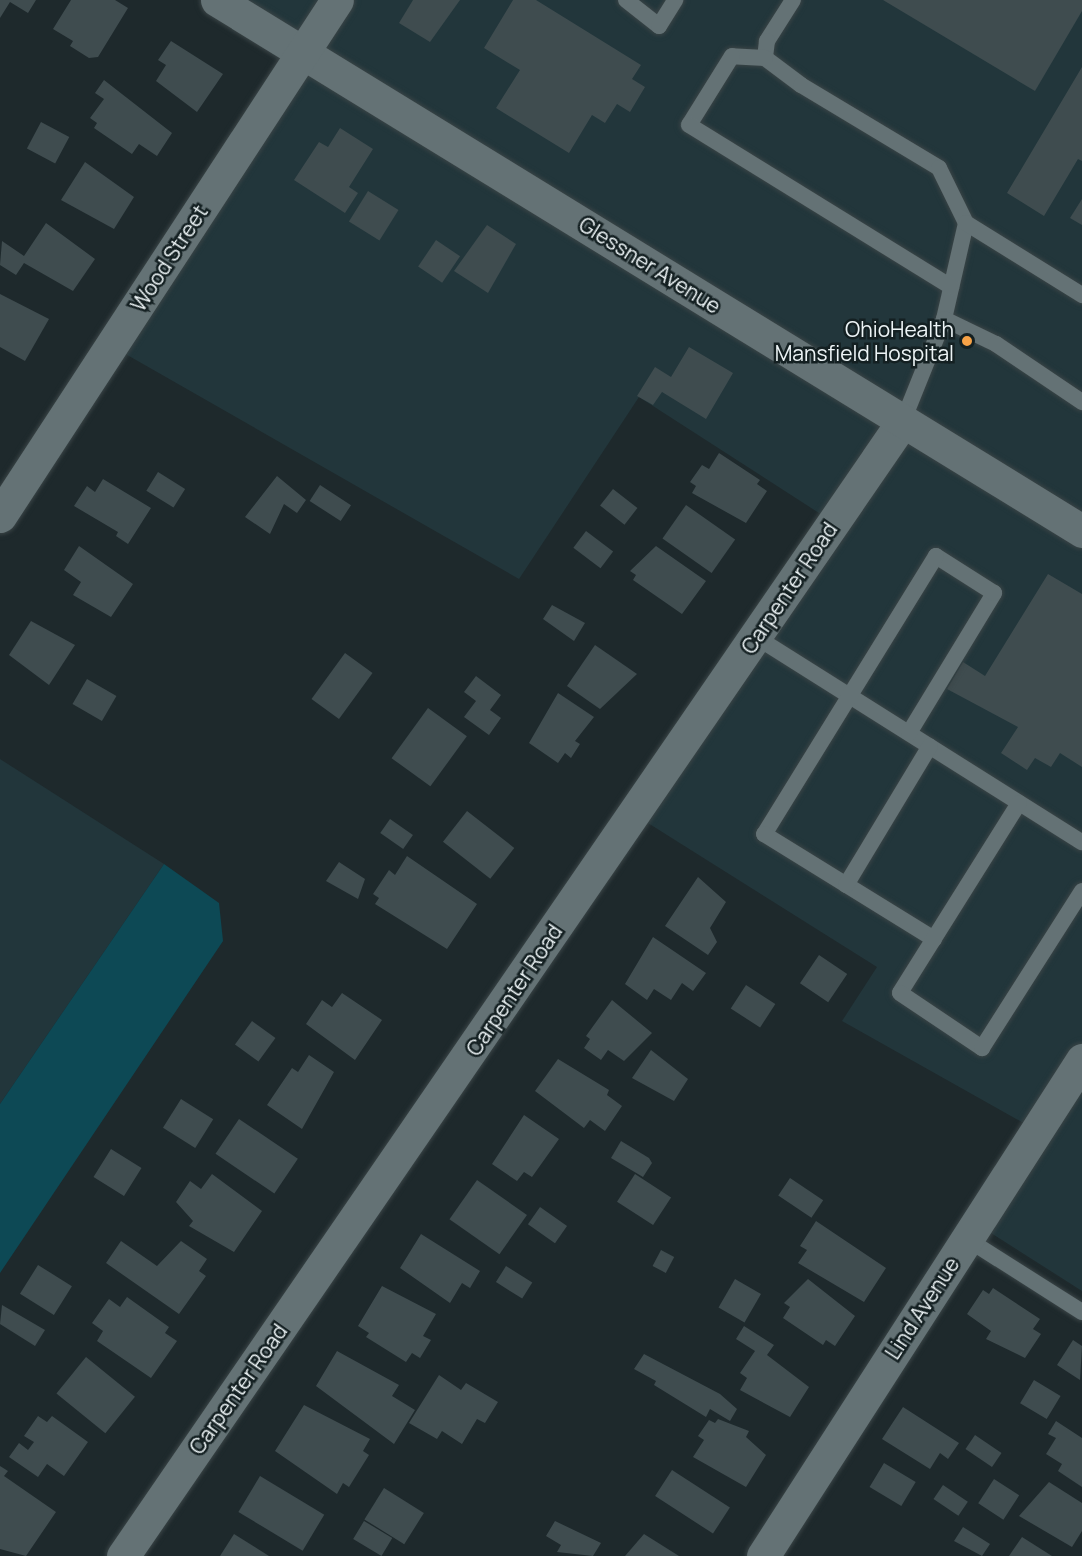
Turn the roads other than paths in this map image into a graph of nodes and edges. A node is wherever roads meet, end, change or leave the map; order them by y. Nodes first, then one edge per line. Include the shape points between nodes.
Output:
1 (337, 0) edge
2 (626, 0) edge
3 (675, 0) edge
4 (793, 0) edge
5 (223, 1) edge
6 (303, 52) junction
7 (765, 58) junction
8 (966, 223) junction
9 (951, 287) junction
10 (1082, 295) edge
11 (944, 319) junction
12 (1082, 402) edge
13 (903, 421) junction
14 (0, 516) edge
15 (1082, 531) edge
16 (756, 637) junction
17 (849, 695) junction
18 (909, 733) junction
19 (930, 746) junction
20 (1019, 803) junction
21 (1082, 842) edge
22 (846, 885) junction
23 (1082, 891) edge
24 (934, 939) junction
25 (1082, 1060) edge
26 (967, 1239) junction
27 (1082, 1312) edge
28 (123, 1556) edge
29 (763, 1556) edge

1 - 6 street, Wood Street
2 - 3 lane via 659,26
4 - 7 lane via 767,40
5 - 6 street, Glessner Avenue
6 - 13 street, Glessner Avenue
6 - 14 street, Wood Street
7 - 8 lane via 939,168
7 - 9 lane via 732,56 689,125
8 - 9 lane
8 - 10 lane
9 - 11 lane
11 - 12 lane via 996,344
11 - 13 lane
13 - 15 street, Glessner Avenue
13 - 16 street, Carpenter Road
16 - 17 lane
16 - 28 street, Carpenter Road
17 - 18 lane
17 - 18 lane via 936,556 994,593
17 - 22 lane via 764,834
18 - 19 lane
19 - 20 lane
19 - 22 lane
20 - 21 lane
20 - 24 lane
22 - 24 lane
23 - 24 lane via 982,1048 900,993
25 - 26 street, Lind Avenue
26 - 27 lane
26 - 29 street, Lind Avenue

